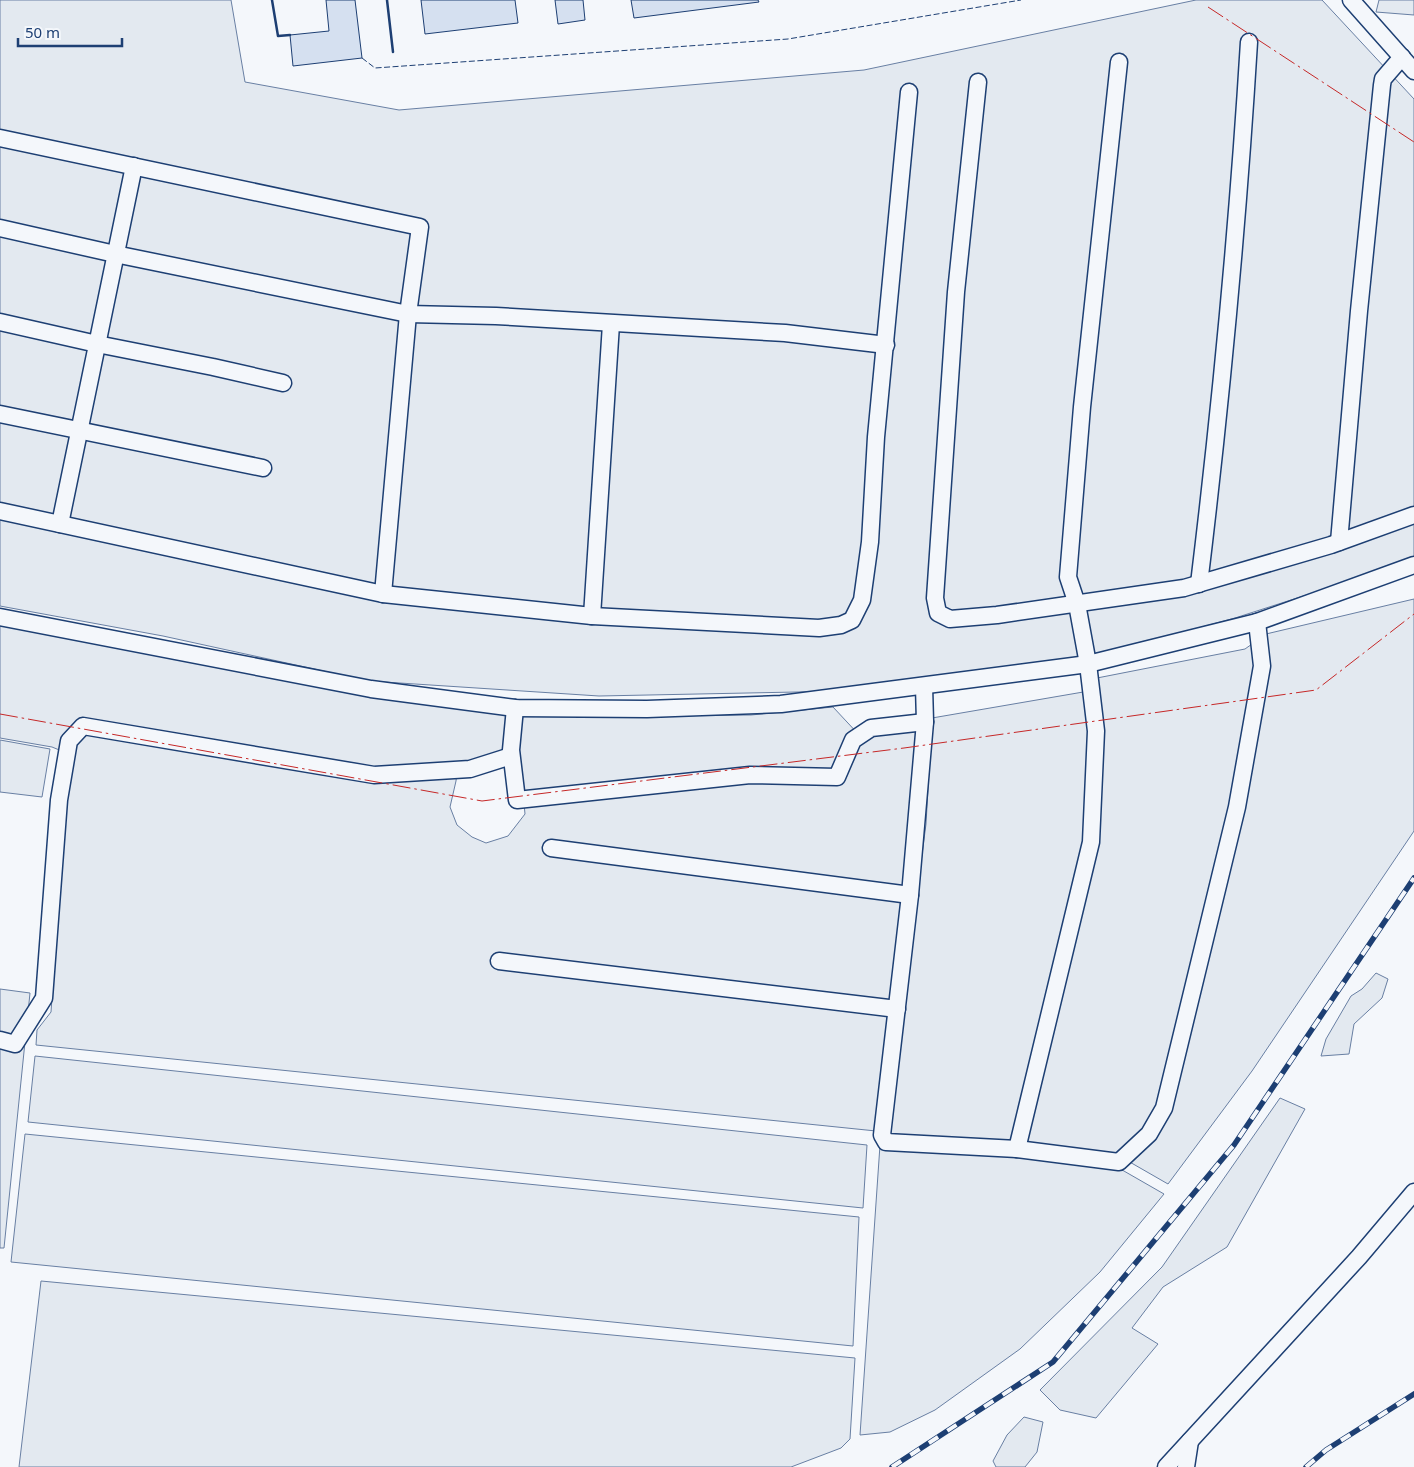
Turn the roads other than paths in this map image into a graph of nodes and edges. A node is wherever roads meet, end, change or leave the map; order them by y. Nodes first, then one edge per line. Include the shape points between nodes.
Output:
1 (1352, 0) edge
2 (1249, 42) dead end
3 (1402, 56) junction
4 (1119, 62) dead end
5 (1414, 71) edge
6 (978, 82) dead end
7 (909, 92) dead end
8 (0, 138) edge
9 (134, 166) junction
10 (0, 228) edge
11 (115, 254) junction
12 (408, 314) junction
13 (0, 322) edge
14 (612, 324) junction
15 (97, 344) junction
16 (886, 345) junction
17 (283, 383) dead end
18 (0, 414) edge
19 (79, 430) junction
20 (263, 468) dead end
21 (0, 511) edge
22 (1414, 515) edge
23 (60, 524) junction
24 (1339, 542) junction
25 (1414, 565) edge
26 (1199, 584) junction
27 (383, 594) junction
28 (1077, 604) junction
29 (592, 616) junction
30 (0, 617) edge
31 (1258, 622) junction
32 (1088, 664) junction
33 (924, 686) junction
34 (515, 708) junction
35 (925, 722) junction
36 (511, 756) junction
37 (551, 848) dead end
38 (910, 895) junction
39 (499, 961) dead end
40 (897, 1009) junction
41 (0, 1040) edge
42 (1017, 1150) junction
43 (1414, 1192) edge
44 (1190, 1441) junction
45 (1166, 1467) edge
46 (1186, 1467) edge

1 - 3 street
2 - 26 street via 1240,186
3 - 5 street
3 - 24 street via 1383,79 1382,85
4 - 28 street via 1073,511 1068,577
6 - 28 street via 956,292 935,598 938,614 950,619
7 - 16 street
8 - 9 street
9 - 11 street
9 - 12 street via 420,228
10 - 11 street
11 - 12 street
11 - 15 street
12 - 14 street
12 - 27 street
13 - 15 street
14 - 16 street via 785,333
14 - 29 street
15 - 17 street
15 - 19 street
16 - 29 street via 876,437 870,542 862,600 852,620 819,628
18 - 19 street
19 - 20 street
19 - 23 street
21 - 23 street
22 - 24 street
23 - 27 street
24 - 26 street
25 - 31 street
26 - 28 street
27 - 29 street
28 - 32 street
30 - 34 street via 371,689
31 - 32 street
31 - 42 street via 1262,666 1237,807 1164,1108 1149,1134 1119,1162
32 - 33 street
32 - 42 street via 1096,731 1090,842
33 - 34 street via 780,704 647,709
33 - 35 street
34 - 36 street
35 - 36 street via 871,728 853,740 837,777 750,775 516,800
35 - 38 street
36 - 41 street via 470,769 374,775 83,726 69,742 59,800 44,998 15,1044
37 - 38 street
38 - 40 street
39 - 40 street
40 - 42 street via 882,1135 886,1142
43 - 44 street via 1359,1257
44 - 45 street
44 - 46 street

